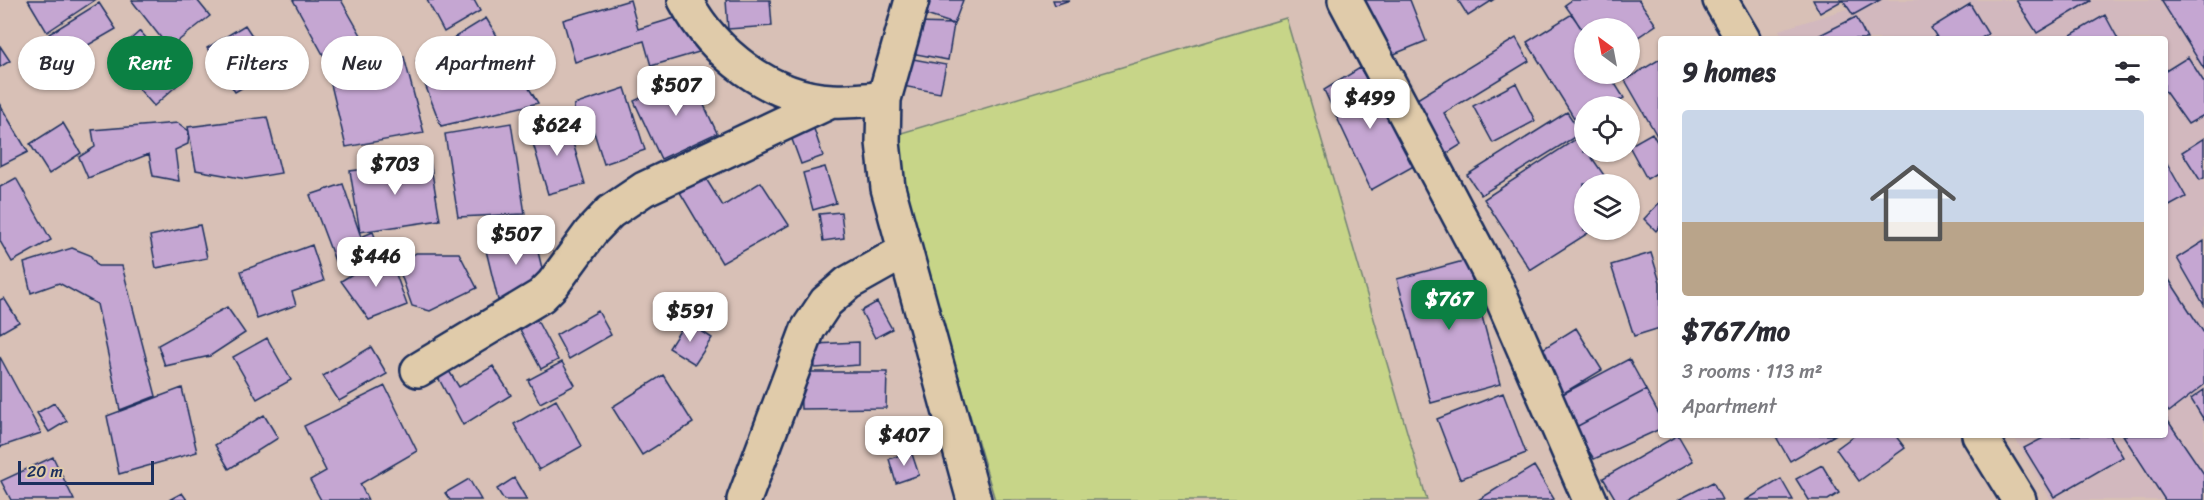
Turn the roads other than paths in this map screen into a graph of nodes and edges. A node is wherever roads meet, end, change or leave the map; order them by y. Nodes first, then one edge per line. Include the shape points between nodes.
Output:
1 (685, 0) edge
2 (912, 0) edge
3 (1345, 0) edge
4 (1720, 0) edge
5 (1741, 36) edge
6 (884, 99) junction
7 (831, 101) junction
8 (905, 251) junction
9 (418, 370) dead end
10 (1981, 438) edge
11 (744, 500) edge
12 (974, 500) edge
13 (1590, 500) edge
14 (2019, 500) edge

1 - 7 street via 716,42 755,77 789,93
2 - 6 street
3 - 13 street via 1497,287
4 - 5 street
6 - 7 street
6 - 8 street via 888,188
7 - 9 street via 644,189 610,212 591,231 541,296
8 - 11 street via 848,283 826,302 808,329
8 - 12 street
10 - 14 street

